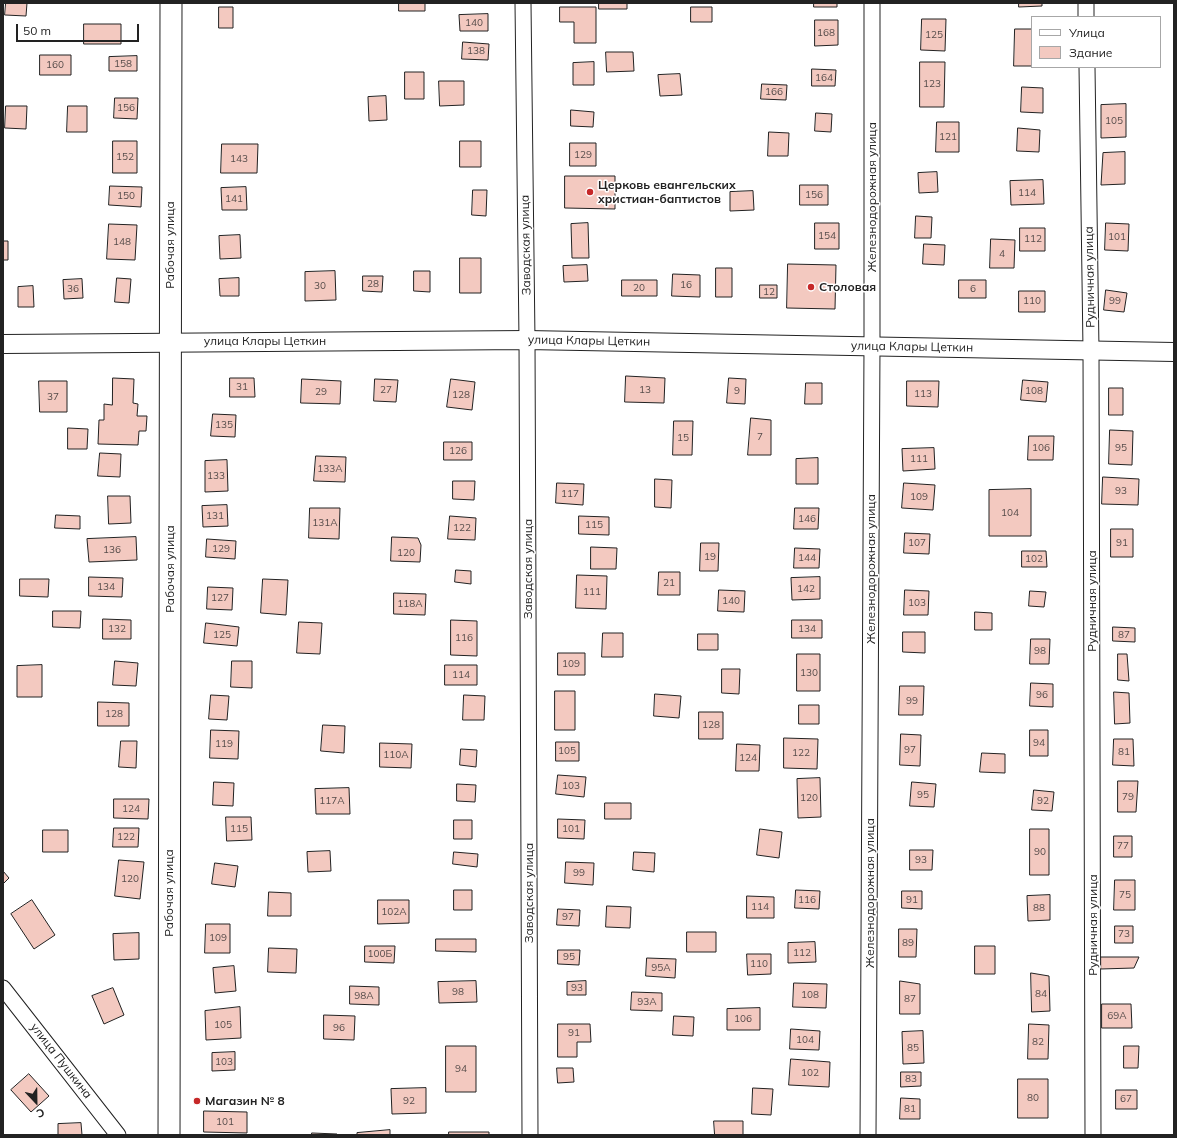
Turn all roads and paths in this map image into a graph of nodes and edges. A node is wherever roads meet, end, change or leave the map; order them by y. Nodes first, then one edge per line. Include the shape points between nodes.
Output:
1 (171, 3) edge
2 (523, 3) edge
3 (872, 3) edge
4 (1086, 3) edge
5 (1086, 16) edge
6 (1087, 68) edge
7 (527, 340) junction
8 (170, 342) junction
9 (3, 344) edge
10 (872, 346) junction
11 (1091, 350) junction
12 (1174, 352) edge
13 (3, 988) edge
14 (118, 1135) edge
15 (169, 1135) edge
16 (530, 1135) edge
17 (868, 1135) edge
18 (1093, 1135) edge

1 - 8 main road, Рабочая улица
2 - 7 street, Заводская улица
3 - 10 street, Железнодорожная улица
4 - 5 street
6 - 11 street, Рудничная улица
7 - 8 street, улица Клары Цеткин
7 - 10 street, улица Клары Цеткин
7 - 16 street, Заводская улица
8 - 9 street, улица Клары Цеткин
8 - 15 main road, Рабочая улица
10 - 11 street, улица Клары Цеткин
10 - 17 street, Железнодорожная улица
11 - 12 street, улица Клары Цеткин
11 - 18 street, Рудничная улица
13 - 14 street, улица Пушкина

